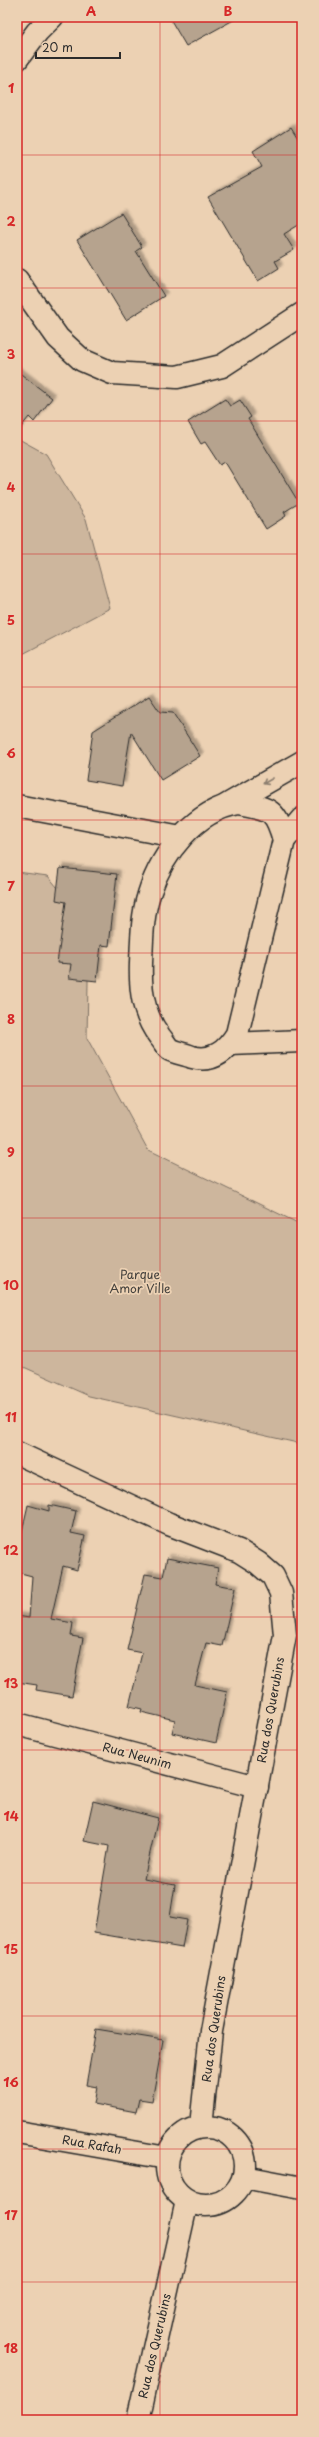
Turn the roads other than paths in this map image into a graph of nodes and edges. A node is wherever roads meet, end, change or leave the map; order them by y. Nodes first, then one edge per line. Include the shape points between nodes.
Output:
1 (52, 17) edge
2 (17, 59) edge
3 (17, 280) edge
4 (302, 314) edge
5 (302, 762) edge
6 (227, 805) junction
7 (17, 806) edge
8 (302, 819) edge
9 (181, 837) junction
10 (284, 840) junction
11 (302, 1041) edge
12 (230, 1044) junction
13 (17, 1453) edge
14 (17, 1724) edge
15 (257, 1787) junction
16 (201, 2126) junction
17 (17, 2132) edge
18 (167, 2158) junction
19 (244, 2177) junction
20 (302, 2188) edge
21 (187, 2202) junction
22 (138, 2420) edge

1 - 2 street
3 - 4 street via 58,338 82,360 112,373 177,377 222,366
5 -> 6 street
6 - 9 street via 198,819
6 - 10 street via 239,803 270,811 278,820
7 - 9 street
8 - 10 street
9 - 12 street via 163,862 149,893 142,925 140,989 150,1024 169,1049 199,1059 214,1057
10 - 12 street via 237,1034
11 - 12 street
13 - 15 street, Rua dos Querubins via 169,1524 239,1551 273,1576 281,1593 285,1635
14 - 15 street, Rua Neunim
15 - 16 street, Rua dos Querubins via 211,2031
16 - 18 street via 179,2136
16 - 19 street via 220,2129 236,2140 244,2158
17 - 18 street, Rua Rafah
18 - 21 street via 170,2183
19 - 20 street
19 - 21 street via 231,2196 210,2206
21 - 22 street, Rua dos Querubins

